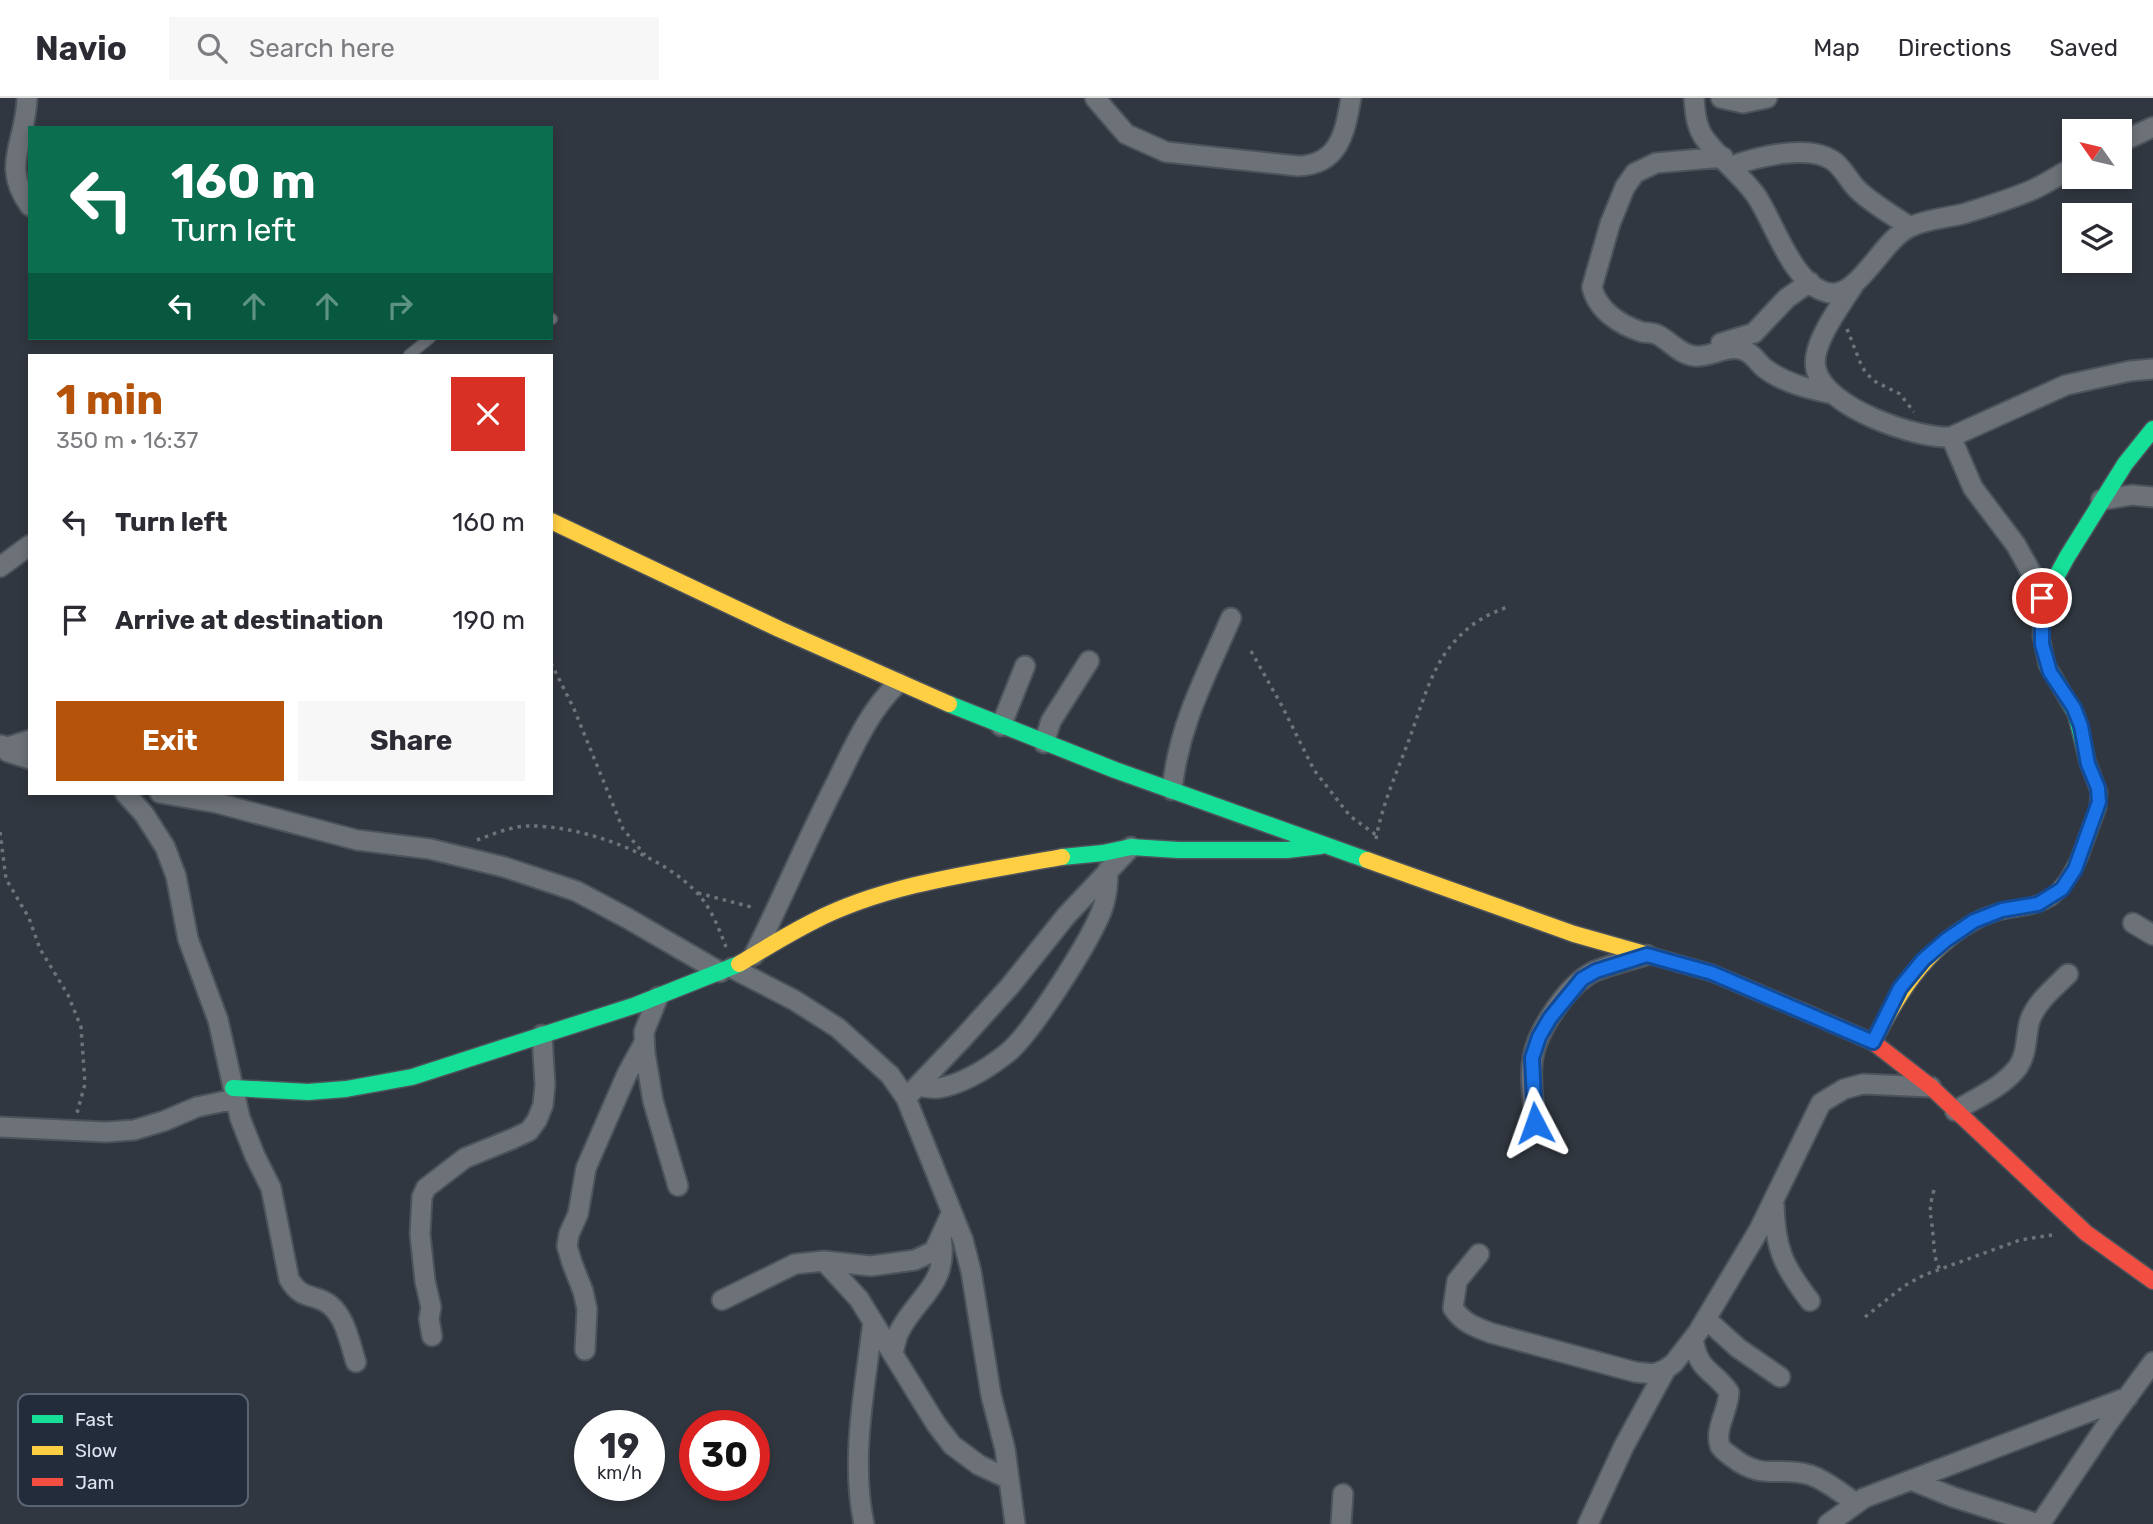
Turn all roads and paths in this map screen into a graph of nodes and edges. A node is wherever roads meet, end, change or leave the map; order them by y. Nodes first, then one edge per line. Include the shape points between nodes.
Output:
1 (27, 98) edge
2 (1095, 98) edge
3 (1351, 98) edge
4 (1694, 98) edge
5 (1721, 98) edge
6 (1767, 98) edge
7 (2153, 127) edge
8 (2132, 137) edge
9 (16, 141) edge
10 (1728, 162) junction
11 (2062, 174) edge
12 (28, 204) edge
13 (1910, 227) junction
14 (1810, 282) junction
15 (1853, 286) junction
16 (1836, 313) junction
17 (428, 340) edge
18 (410, 354) edge
19 (1703, 356) junction
20 (2153, 369) edge
21 (1833, 394) junction
22 (2153, 429) edge
23 (1944, 437) junction
24 (2153, 497) edge
25 (2101, 500) junction
26 (553, 522) edge
27 (28, 546) edge
28 (0, 567) edge
29 (1508, 607) dead end
30 (2043, 608) junction
31 (1231, 618) dead end
32 (1251, 651) dead end
33 (1089, 661) dead end
34 (1025, 666) dead end
35 (553, 667) edge
36 (898, 683) junction
37 (1001, 726) junction
38 (1044, 743) junction
39 (1171, 790) junction
40 (127, 795) edge
41 (171, 795) edge
42 (0, 832) edge
43 (1377, 835) junction
44 (1328, 845) junction
45 (1131, 847) junction
46 (446, 853) junction
47 (646, 858) junction
48 (1373, 862) junction
49 (1108, 870) junction
50 (696, 892) junction
51 (775, 912) junction
52 (2133, 923) dead end
53 (2153, 935) edge
54 (1647, 955) junction
55 (754, 956) junction
56 (729, 969) junction
57 (2068, 974) dead end
58 (658, 997) junction
59 (542, 1035) junction
60 (1873, 1042) junction
61 (645, 1043) junction
62 (1931, 1087) junction
63 (912, 1092) junction
64 (234, 1093) junction
65 (1955, 1111) junction
66 (1535, 1123) dead end
67 (0, 1127) edge
68 (72, 1130) junction
69 (678, 1186) dead end
70 (1934, 1191) dead end
71 (1774, 1199) junction
72 (951, 1214) junction
73 (2086, 1233) junction
74 (941, 1237) junction
75 (1479, 1254) dead end
76 (824, 1261) junction
77 (1940, 1270) junction
78 (2153, 1281) edge
79 (722, 1300) dead end
80 (1810, 1301) dead end
81 (1865, 1317) dead end
82 (1706, 1319) junction
83 (873, 1322) junction
84 (432, 1336) dead end
85 (1693, 1339) junction
86 (585, 1350) dead end
87 (892, 1353) junction
88 (356, 1362) dead end
89 (2153, 1362) edge
90 (1666, 1369) junction
91 (1780, 1377) dead end
92 (2128, 1397) junction
93 (1009, 1479) junction
94 (1912, 1480) junction
95 (1343, 1494) dead end
96 (1856, 1503) junction
97 (863, 1524) edge
98 (1014, 1524) edge
99 (1341, 1524) edge
100 (1588, 1524) edge
101 (1828, 1524) edge
102 (2039, 1524) edge

1 - 9 street
2 - 3 street via 1126,134 1166,152 1290,166 1326,160 1346,130
4 - 10 street via 1695,117 1704,138
5 - 6 street via 1743,103
7 - 8 street
9 - 12 street via 9,175
10 - 13 street via 1761,156 1823,156 1833,160 1857,189
10 - 14 street via 1762,204 1778,242
10 - 19 street via 1656,163 1635,173 1610,224 1592,287 1598,303 1621,322 1656,334 1686,355
11 - 13 street via 2034,190
13 - 15 street via 1892,239
14 - 15 street via 1829,293
14 - 19 street via 1794,291 1755,333 1718,344
15 - 16 street
16 - 21 street via 1816,353 1816,369
16 - 23 path via 1868,375 1900,394
17 - 18 lane
19 - 21 street via 1743,350 1783,379
20 - 23 street via 2066,386
21 - 23 street via 1873,417 1918,434
22 - 25 street
23 - 30 street via 1973,488 2017,545 2037,583
24 - 25 street
25 - 30 street
26 - 36 street
27 - 28 street
29 - 43 path via 1472,624 1436,667
30 - 60 street via 2042,644 2050,672 2074,708 2098,788 2099,802 2075,869 2062,889 2038,904 2002,910 1974,921 1946,940 1900,988
31 - 39 street via 1190,712
32 - 43 path via 1314,770 1350,816
33 - 38 street via 1051,721
34 - 37 street
35 - 47 path via 623,829
36 - 37 street
36 - 51 street via 867,720
37 - 38 street
38 - 39 street
39 - 44 street
40 - 64 street via 165,847 176,876 188,939 218,1020
41 - 46 street via 358,840
42 - 68 path via 6,879 81,1027 85,1084
43 - 48 path
44 - 45 street via 1287,850
44 - 48 street
45 - 49 street
45 - 55 street via 1000,867 871,898 815,920
46 - 47 path via 527,826 563,829
46 - 56 street via 576,891
47 - 50 path
48 - 54 street via 1574,934
49 - 63 street via 1003,995
49 - 63 street via 1108,890 1099,917 1025,1034 1007,1054 970,1077
50 - 51 path
50 - 56 path via 708,906
51 - 55 street
52 - 53 street
54 - 60 street via 1712,973
54 - 66 street via 1582,979 1550,1018 1532,1058
55 - 56 street
56 - 58 street
56 - 63 street via 794,1000 838,1028
57 - 65 street via 2035,1008 2027,1049 2017,1068
58 - 59 street
58 - 61 street via 643,1032
59 - 64 street via 412,1077 346,1089
59 - 84 street via 545,1085 537,1120 512,1139 465,1158 426,1188 422,1197 420,1234
60 - 62 street
61 - 69 street via 653,1101
61 - 86 street via 586,1168 578,1214 569,1234 569,1254 587,1310
62 - 65 street
62 - 71 street via 1863,1084 1821,1102
63 - 72 street
64 - 68 street via 134,1130
64 - 88 street via 271,1188 289,1279 304,1296 320,1299 338,1313
65 - 73 street
67 - 68 street
70 - 77 path via 1929,1215 1932,1251
71 - 80 street via 1774,1224 1786,1269
71 - 82 street
72 - 74 street
72 - 93 street via 971,1271
73 - 77 path via 2020,1240
73 - 78 street
74 - 76 street via 934,1251 915,1260 871,1266
74 - 87 street via 942,1269 899,1333
75 - 90 street via 1457,1281 1454,1296 1453,1308 1468,1325 1635,1372 1654,1374
76 - 79 street via 795,1264
76 - 83 street
77 - 81 path via 1904,1286
82 - 85 street
82 - 91 street
83 - 87 street
83 - 97 street via 860,1432
85 - 90 street
85 - 96 street via 1703,1367 1729,1392 1719,1434 1725,1451 1760,1472 1808,1474
87 - 93 street via 952,1445
89 - 92 street
90 - 100 street
92 - 94 street
92 - 102 street
93 - 98 street
94 - 96 street
94 - 102 street
95 - 99 street
96 - 101 street

